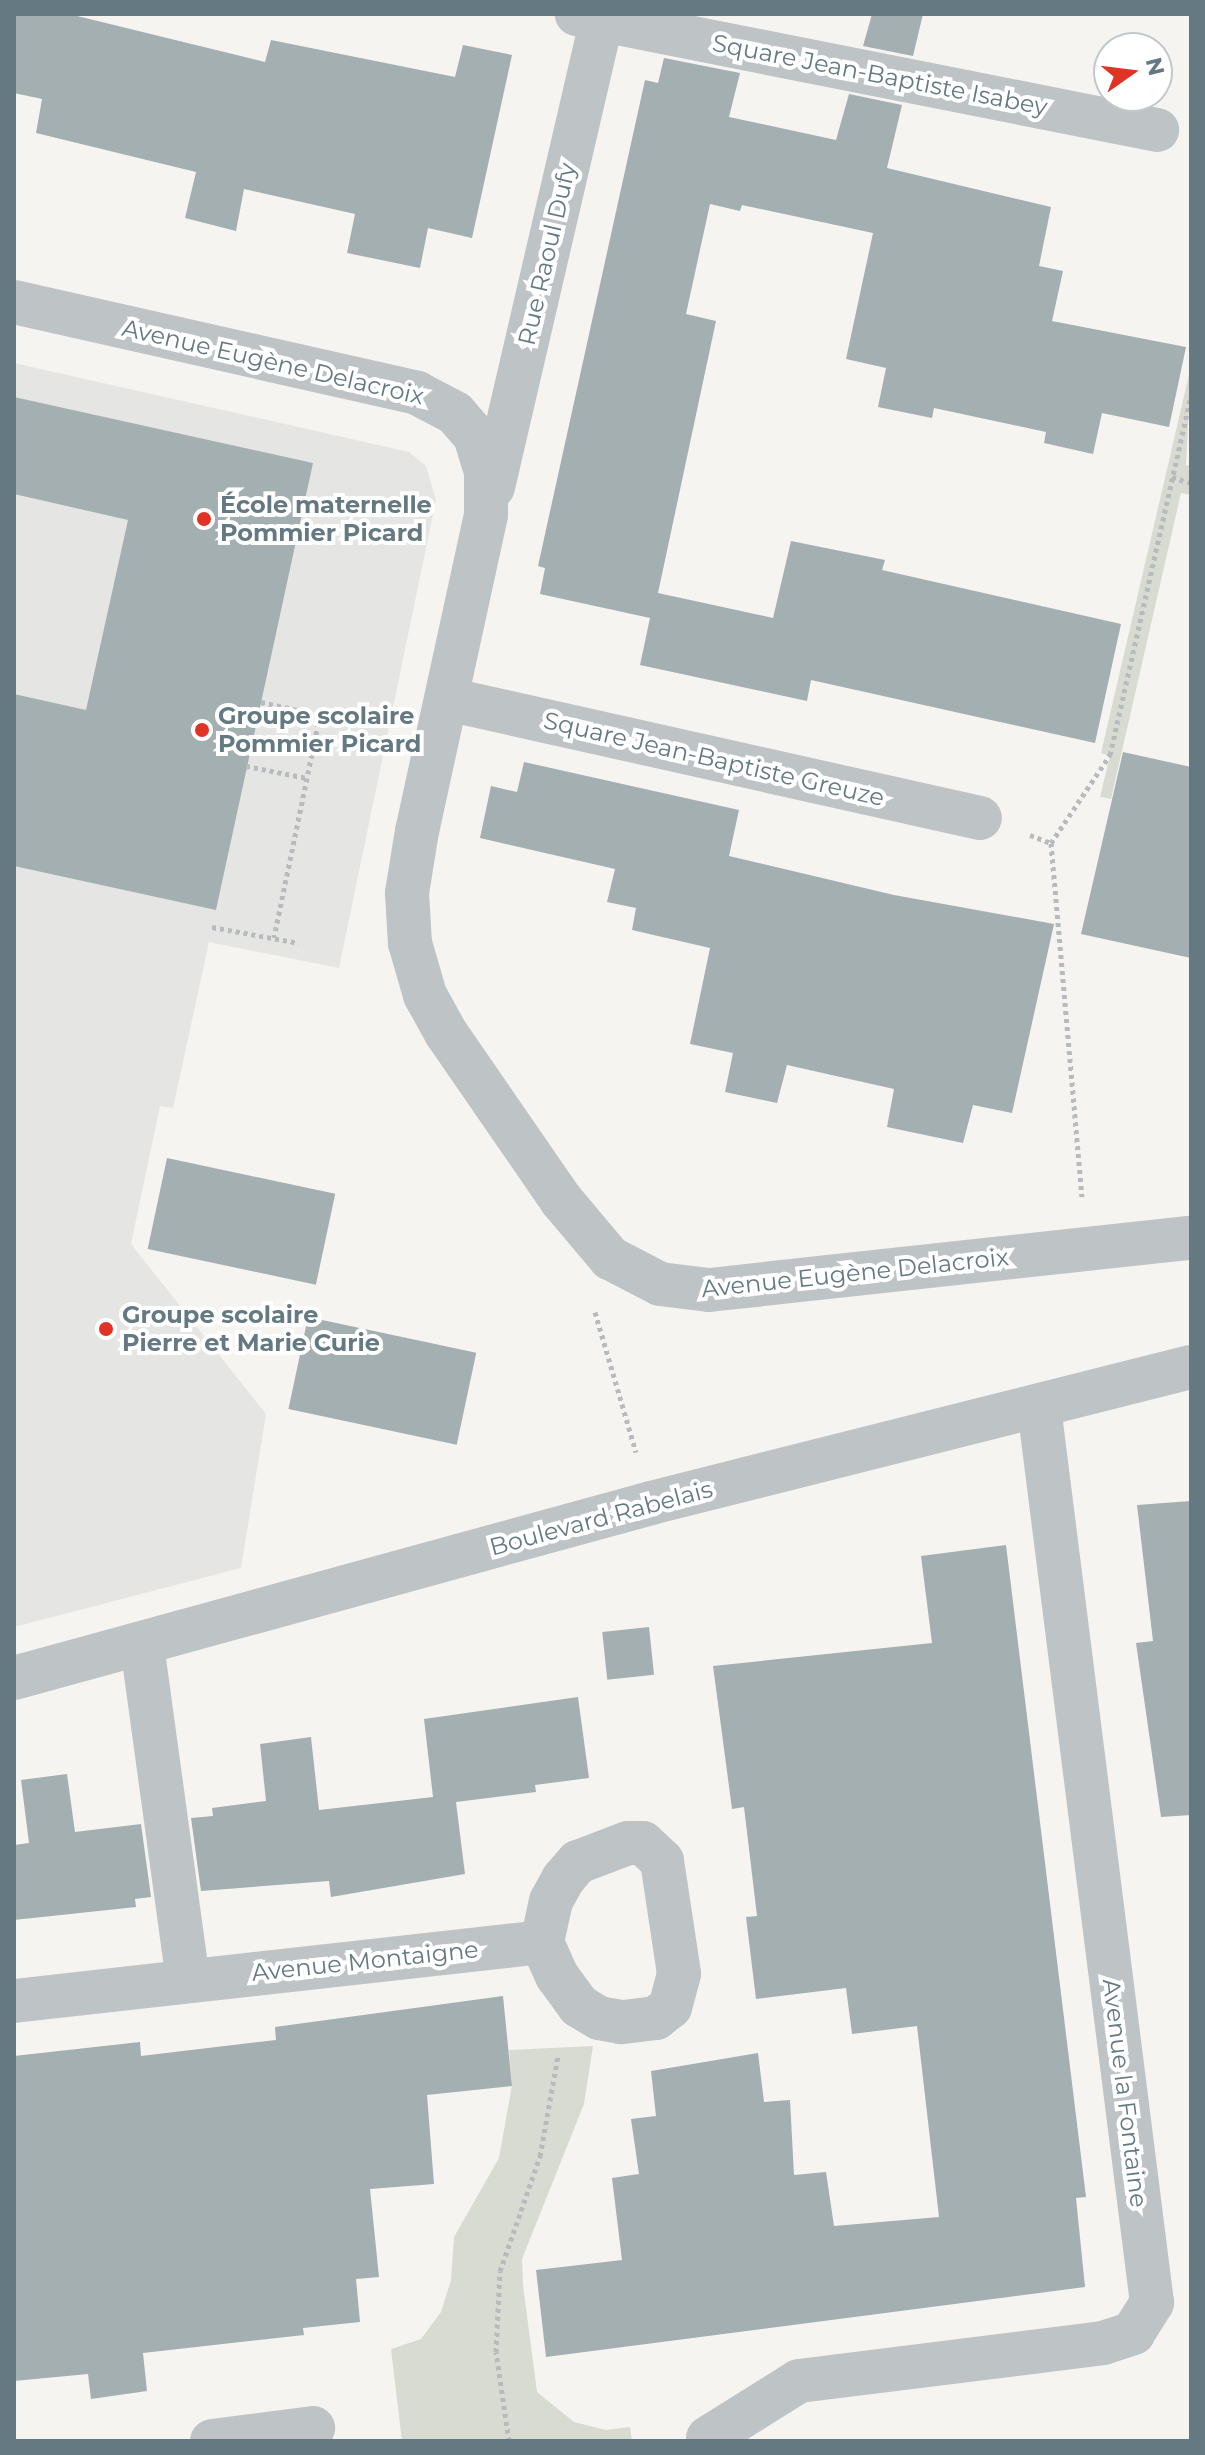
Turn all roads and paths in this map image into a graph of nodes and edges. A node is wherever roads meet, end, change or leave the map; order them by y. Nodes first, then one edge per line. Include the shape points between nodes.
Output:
1 (590, 17) edge
2 (1157, 130) dead end
3 (14, 302) edge
4 (1191, 395) edge
5 (1172, 477) junction
6 (1191, 483) edge
7 (486, 515) junction
8 (447, 699) junction
9 (261, 702) dead end
10 (246, 766) dead end
11 (307, 778) junction
12 (980, 818) joint
13 (1051, 843) junction
14 (212, 927) dead end
15 (274, 938) junction
16 (299, 943) dead end
17 (1191, 1238) edge
18 (1086, 1250) junction
19 (593, 1307) dead end
20 (1191, 1367) edge
21 (1039, 1407) junction
22 (651, 1503) junction
23 (142, 1645) junction
24 (14, 1678) edge
25 (542, 1942) junction
26 (188, 1979) junction
27 (14, 2001) edge
28 (579, 2006) junction
29 (313, 2428) dead end
30 (708, 2438) dead end
31 (212, 2441) edge
32 (509, 2441) edge

1 - 2 street, Square Jean-Baptiste Isabey
1 - 7 street, Rue Raoul Dufy
3 - 7 street, Avenue Eugène Delacroix via 438,402 467,424 483,453
4 - 5 path
5 - 6 path
5 - 13 path via 1110,755
7 - 8 street, Avenue Eugène Delacroix
8 - 12 street, Square Jean-Baptiste Greuze
8 - 18 street, Avenue Eugène Delacroix via 409,876 413,960 446,1033 562,1201 610,1258 660,1284 709,1290
9 - 11 path via 320,715
10 - 11 path
11 - 15 path
12 - 13 path
13 - 18 path
14 - 15 path
15 - 16 path
17 - 18 street, Avenue Eugène Delacroix
19 - 22 path
20 - 21 street, Boulevard Rabelais
21 - 22 street, Boulevard Rabelais
21 - 30 street, Avenue la Fontaine via 1152,2303 1133,2333 1103,2343 799,2381
22 - 23 street, Boulevard Rabelais
23 - 24 street, Boulevard Rabelais
23 - 26 street
25 - 26 street, Avenue Montaigne
25 - 28 street via 557,1976
25 - 28 street via 551,1901 578,1862 628,1843 654,1850 662,1861 678,1994 656,2018 639,2022 599,2018
26 - 27 street, Avenue Montaigne
28 - 32 path via 558,2058 540,2156 500,2271 496,2352
29 - 31 street

